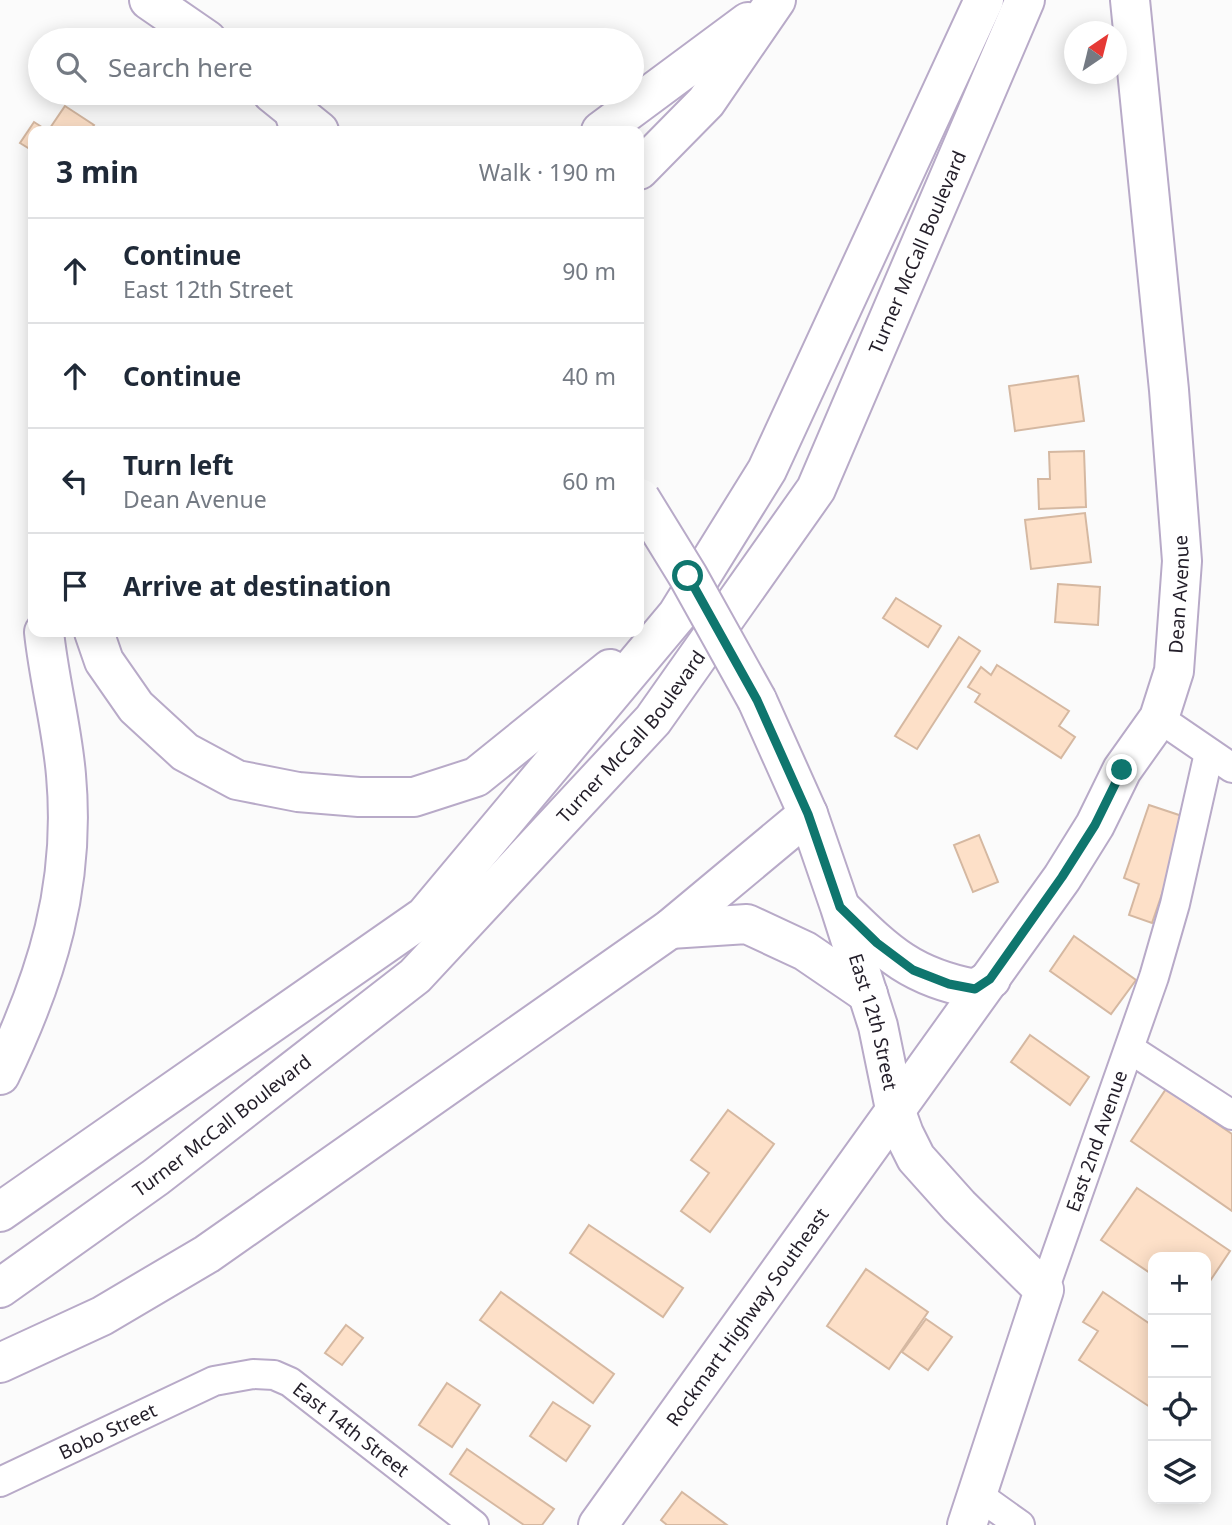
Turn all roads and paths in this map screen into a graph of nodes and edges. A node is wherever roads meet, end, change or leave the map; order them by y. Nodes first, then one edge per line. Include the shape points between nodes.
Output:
1 (149, 0) edge
2 (984, 0) edge
3 (1025, 0) edge
4 (1130, 0) edge
5 (775, 1) edge
6 (190, 28) edge
7 (644, 99) edge
8 (636, 105) edge
9 (608, 126) edge
10 (644, 165) edge
11 (644, 504) edge
12 (677, 615) junction
13 (45, 637) edge
14 (96, 637) edge
15 (1159, 718) junction
16 (1221, 760) edge
17 (808, 814) junction
18 (840, 907) junction
19 (670, 929) junction
20 (990, 979) junction
21 (868, 993) junction
22 (1130, 1049) junction
23 (0, 1075) edge
24 (895, 1109) junction
25 (1232, 1115) edge
26 (0, 1212) edge
27 (0, 1288) edge
28 (1044, 1290) junction
29 (0, 1363) edge
30 (214, 1381) joint
31 (0, 1482) edge
32 (972, 1510) edge
33 (474, 1525) edge
34 (598, 1525) edge
35 (1020, 1525) edge

1 - 6 main road
2 - 12 main road via 767,470
3 - 27 main road, Turner McCall Boulevard via 816,489 653,720 415,976 156,1177
4 - 15 main road, Dean Avenue via 1182,561 1174,671
5 - 7 main road
5 - 10 main road via 706,102
8 - 9 main road
11 - 17 main road, East 12th Street, bridge via 757,700
12 - 14 main road via 476,777 414,797 298,792 237,780 185,752 136,707 104,662
12 - 26 main road via 425,915
13 - 23 main road via 66,777 64,890 49,958
15 - 16 street
15 - 20 main road, Dean Avenue via 1122,770 1062,877
16 - 22 street, East 2nd Avenue
17 - 18 main road, East 12th Street
17 - 19 main road
18 - 20 main road via 913,970 975,989
18 - 21 main road, East 12th Street
19 - 21 main road via 747,924 805,951
19 - 29 main road via 207,1254 102,1317
20 - 24 main road, Dean Avenue
21 - 24 main road, East 12th Street
22 - 25 street
22 - 28 street, East 2nd Avenue
24 - 28 main road, East 12th Street via 916,1158
24 - 34 main road, Rockmart Highway Southeast
28 - 32 main road, East 2nd Avenue
30 - 31 street, Bobo Street
30 - 33 street, East 14th Street via 253,1374 290,1382
32 - 35 street

